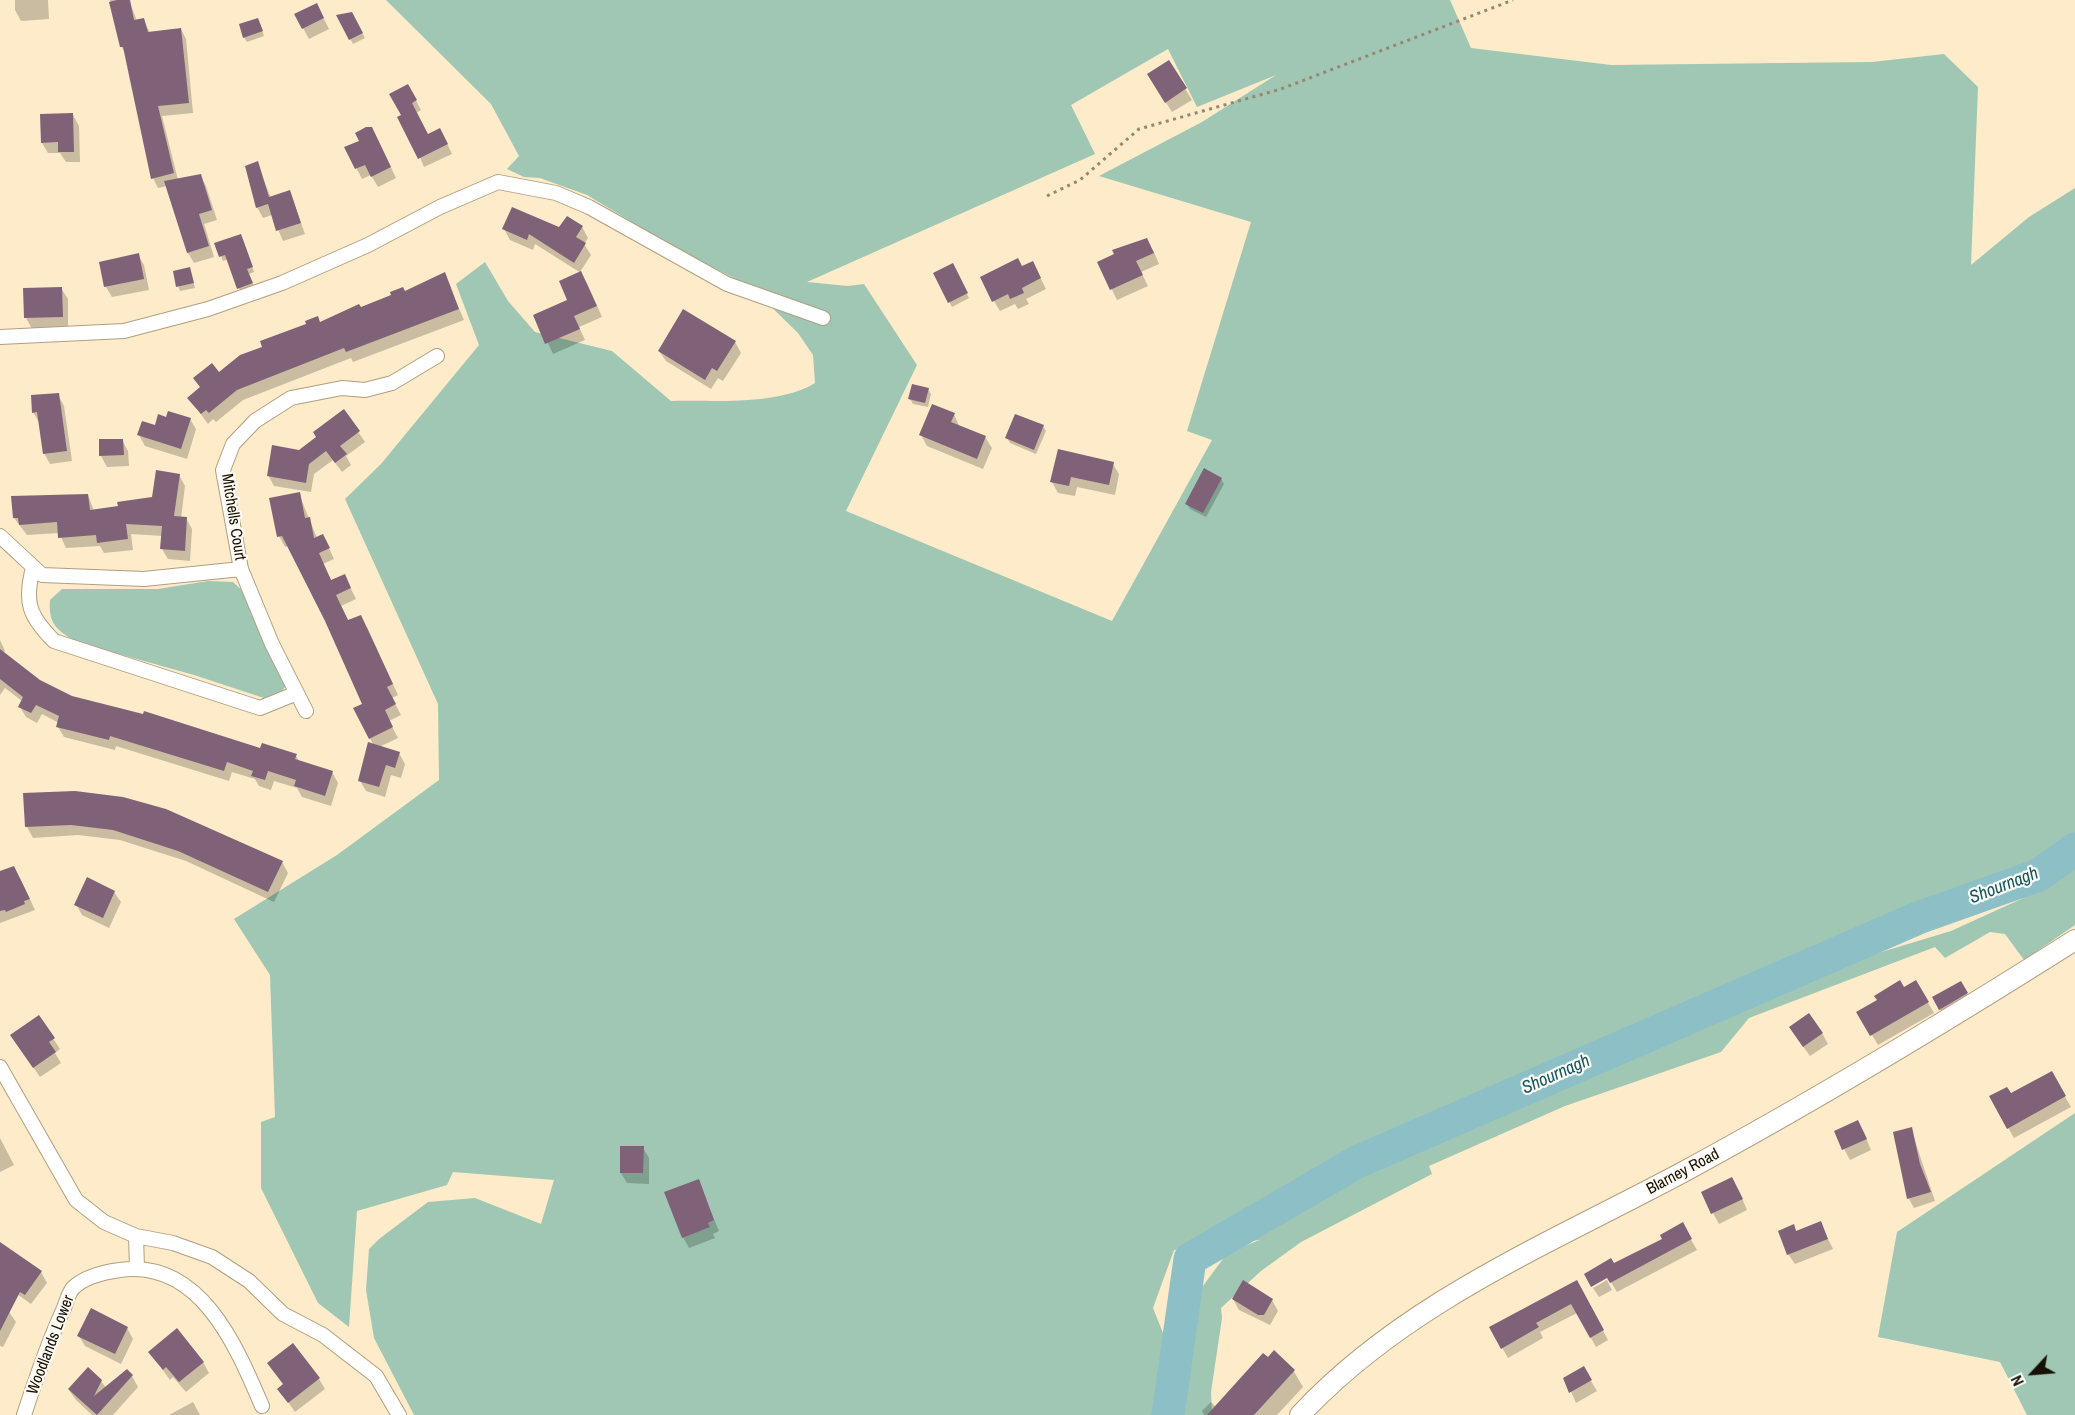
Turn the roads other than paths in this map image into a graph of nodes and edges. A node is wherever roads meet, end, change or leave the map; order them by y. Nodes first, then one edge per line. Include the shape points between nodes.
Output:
1 (823, 318) dead end
2 (0, 337) edge
3 (437, 356) dead end
4 (0, 536) edge
5 (33, 568) junction
6 (241, 570) junction
7 (297, 693) junction
8 (306, 711) dead end
9 (2075, 939) edge
10 (0, 1067) edge
11 (136, 1236) junction
12 (137, 1268) junction
13 (262, 1406) dead end
14 (24, 1415) edge
15 (399, 1415) edge
16 (1300, 1415) edge

1 - 2 street via 727,284 556,193 498,182 278,285 208,309 124,331
3 - 6 street, Mitchells Court via 392,383 291,398 255,421 233,444 223,470
4 - 5 street, Mitchells Court
5 - 6 street, Mitchells Court via 42,575 144,579
5 - 7 street via 26,592 35,622 54,641 260,708
6 - 7 street, Mitchells Court
7 - 8 street, Mitchells Court
9 - 16 main road, Blarney Road via 2002,988 1849,1079 1668,1180 1533,1249 1403,1324
10 - 11 street via 76,1200 104,1222
11 - 12 street
11 - 15 street via 173,1243 212,1257 249,1281 283,1314 323,1335 376,1376
12 - 13 street, Woodlands Lower via 184,1283 206,1304 241,1356
12 - 14 street, Woodlands Lower via 103,1273 73,1288 44,1352

